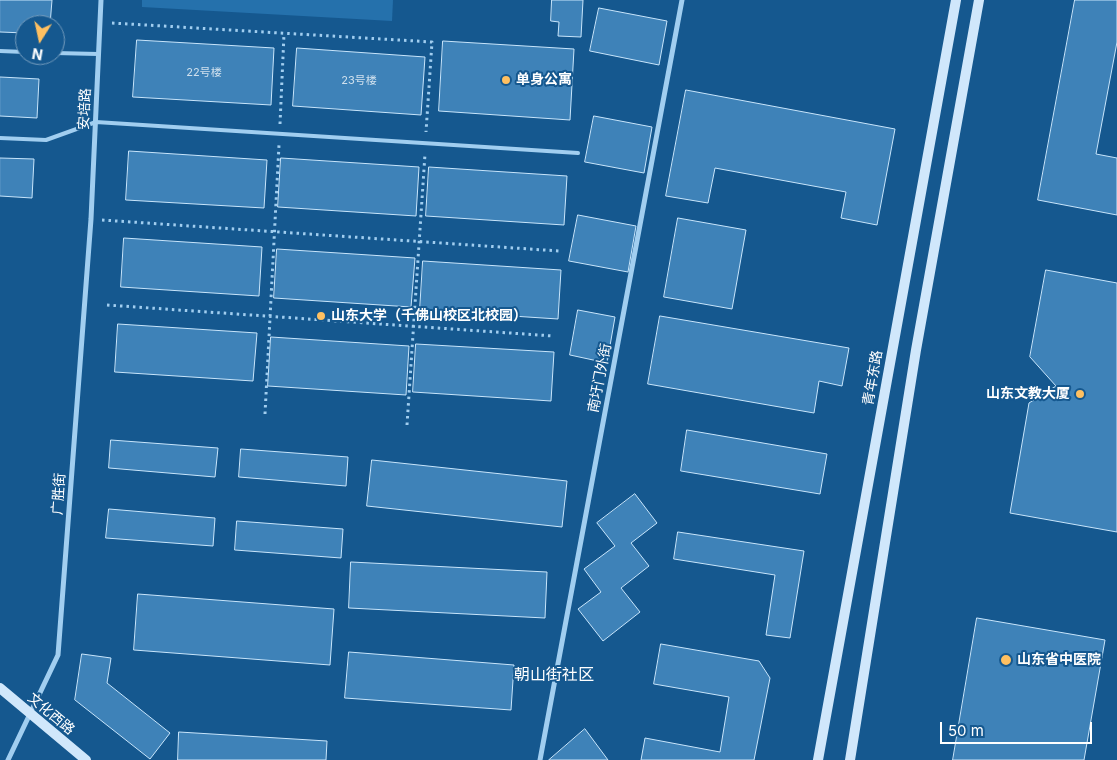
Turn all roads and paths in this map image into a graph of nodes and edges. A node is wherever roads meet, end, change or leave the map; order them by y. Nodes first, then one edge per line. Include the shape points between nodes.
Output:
1 (101, 0) edge
2 (682, 0) edge
3 (956, 0) edge
4 (979, 0) edge
5 (100, 22) junction
6 (284, 34) junction
7 (0, 51) edge
8 (15, 52) edge
9 (65, 53) edge
10 (98, 54) junction
11 (96, 122) junction
12 (279, 134) junction
13 (0, 138) edge
14 (425, 143) junction
15 (578, 153) dead end
16 (91, 219) junction
17 (274, 233) junction
18 (419, 240) junction
19 (559, 251) dead end
20 (108, 305) dead end
21 (270, 316) junction
22 (414, 325) junction
23 (553, 336) dead end
24 (265, 414) dead end
25 (407, 425) dead end
26 (0, 688) edge
27 (30, 715) junction
28 (8, 760) edge
29 (86, 760) edge
30 (540, 760) edge
31 (818, 760) edge
32 (850, 760) edge

1 - 5 street, 安培路
2 - 30 street, 南圩门外街
3 - 31 main road, 青年东路
4 - 32 main road via 916,350
5 - 6 path
5 - 10 street, 安培路
6 - 12 path
6 - 14 path via 432,42
7 - 8 lane
9 - 10 lane
10 - 11 street, 安培路
11 - 12 lane
11 - 13 lane via 46,140
11 - 16 street, 安培路
12 - 14 lane
12 - 17 path
14 - 15 lane
14 - 18 path
16 - 17 path
16 - 27 street, 广胜街 via 58,655
17 - 18 path
17 - 21 path
18 - 19 path
18 - 22 path
20 - 21 path
21 - 22 path
21 - 24 path
22 - 23 path
22 - 25 path
26 - 27 main road, 文化西路
27 - 28 street, 广胜街
27 - 29 main road, 文化西路

